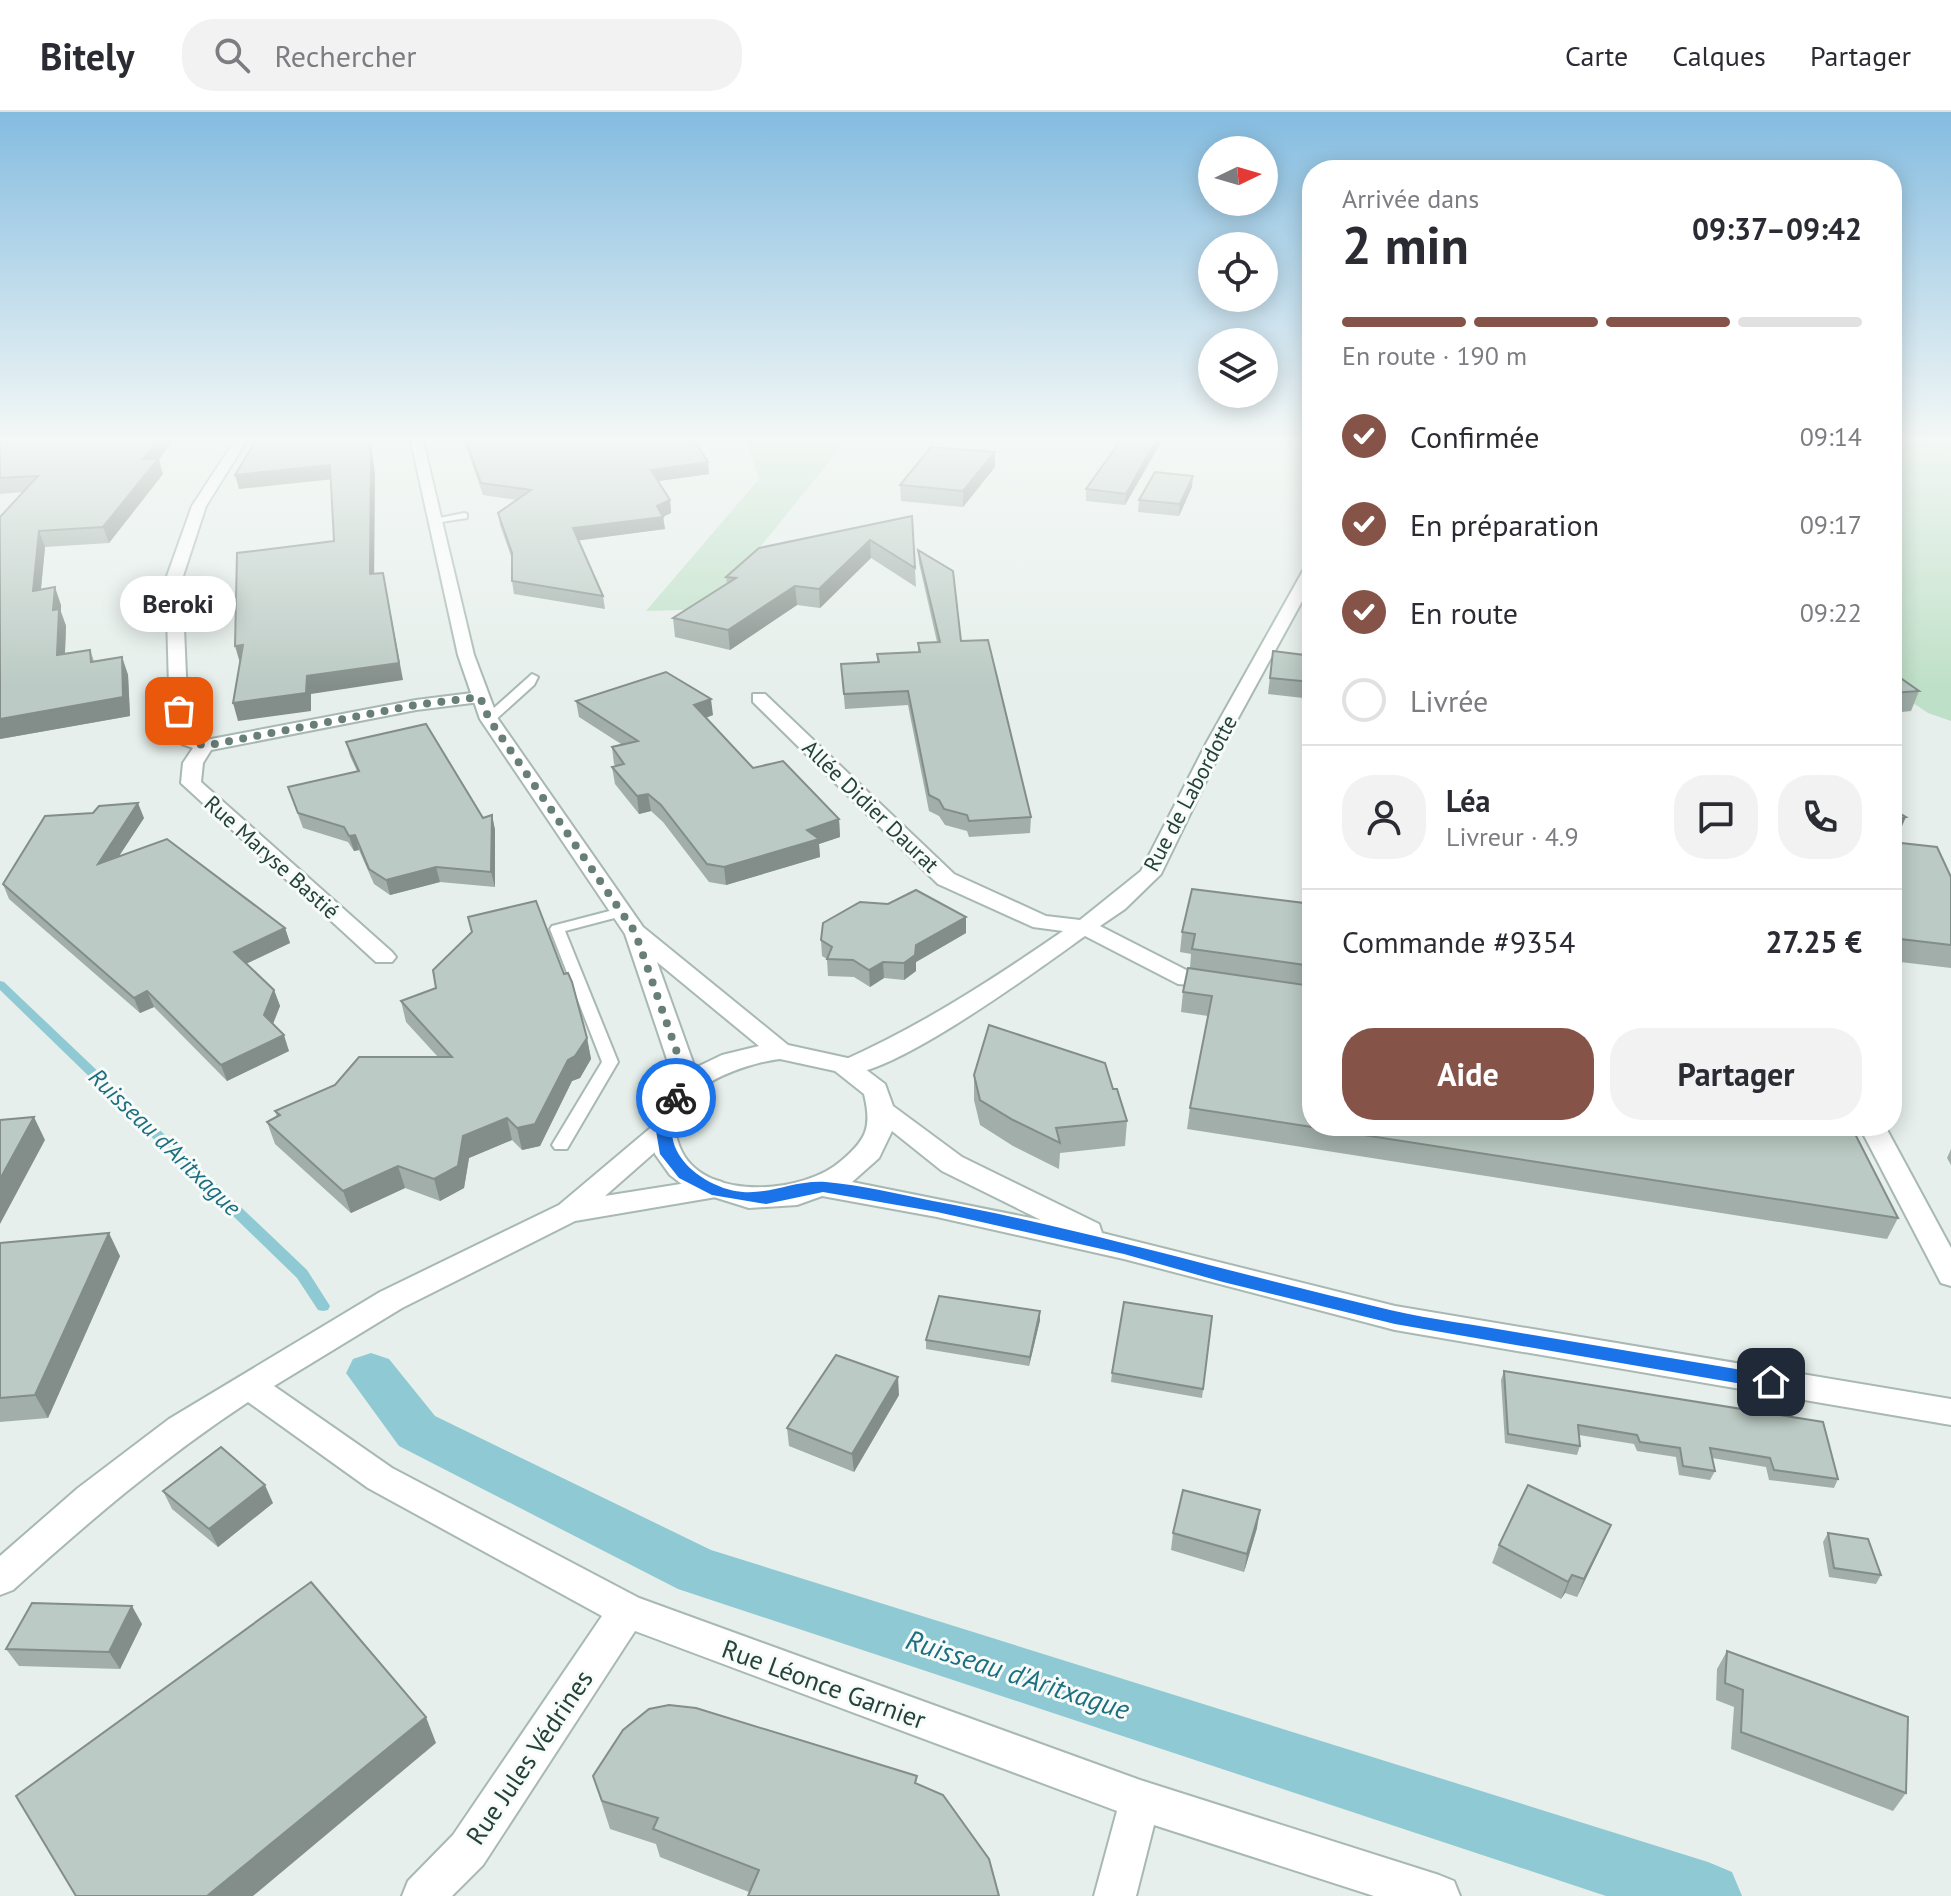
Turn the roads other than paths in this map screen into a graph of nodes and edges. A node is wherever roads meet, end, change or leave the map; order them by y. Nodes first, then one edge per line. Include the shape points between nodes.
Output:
1 (194, 520) edge
2 (435, 520) edge
3 (1302, 604) edge
4 (532, 677) dead end
5 (480, 697) junction
6 (759, 698) dead end
7 (489, 719) junction
8 (204, 746) junction
9 (628, 922) junction
10 (1084, 927) junction
11 (384, 957) dead end
12 (1233, 986) edge
13 (780, 1051) junction
14 (851, 1067) junction
15 (688, 1084) junction
16 (884, 1112) junction
17 (663, 1131) junction
18 (1877, 1136) edge
19 (561, 1145) dead end
20 (823, 1187) junction
21 (712, 1189) junction
22 (569, 1212) junction
23 (1124, 1248) junction
24 (1951, 1275) edge
25 (249, 1385) junction
26 (1951, 1412) edge
27 (0, 1579) edge
28 (627, 1611) junction
29 (1140, 1800) junction
30 (423, 1896) edge
31 (1115, 1896) edge
32 (1439, 1896) edge

1 - 8 street via 174,579 180,729
2 - 5 street
3 - 10 street, Rue de Labordotte via 1216,742 1150,874
4 - 7 lane
5 - 7 street
5 - 8 street
6 - 10 street, Allée Didier Daurat via 946,879 1041,922
7 - 9 street
8 - 11 street, Rue Maryse Bastié via 193,763 191,783
9 - 13 street
9 - 15 street
9 - 19 lane via 557,929 610,1062
10 - 12 street via 1186,979
10 - 14 street, Rue de Labordotte via 940,1023
13 - 14 street via 818,1055
13 - 15 street via 725,1063
14 - 16 street via 874,1087
15 - 17 street via 670,1106
16 - 20 street via 882,1133 871,1154
16 - 23 street via 952,1164
17 - 21 street via 668,1154 684,1174
17 - 22 street
18 - 24 street
20 - 21 street via 766,1198
20 - 23 street
21 - 22 street
22 - 25 street via 391,1300
23 - 26 street via 1395,1318
25 - 27 street via 90,1498
25 - 28 street, Rue Léonce Garnier via 380,1478
28 - 29 street, Rue Léonce Garnier
28 - 30 street, Rue Jules Védrines via 468,1850
29 - 31 street
29 - 32 street, Rue Léonce Garnier

